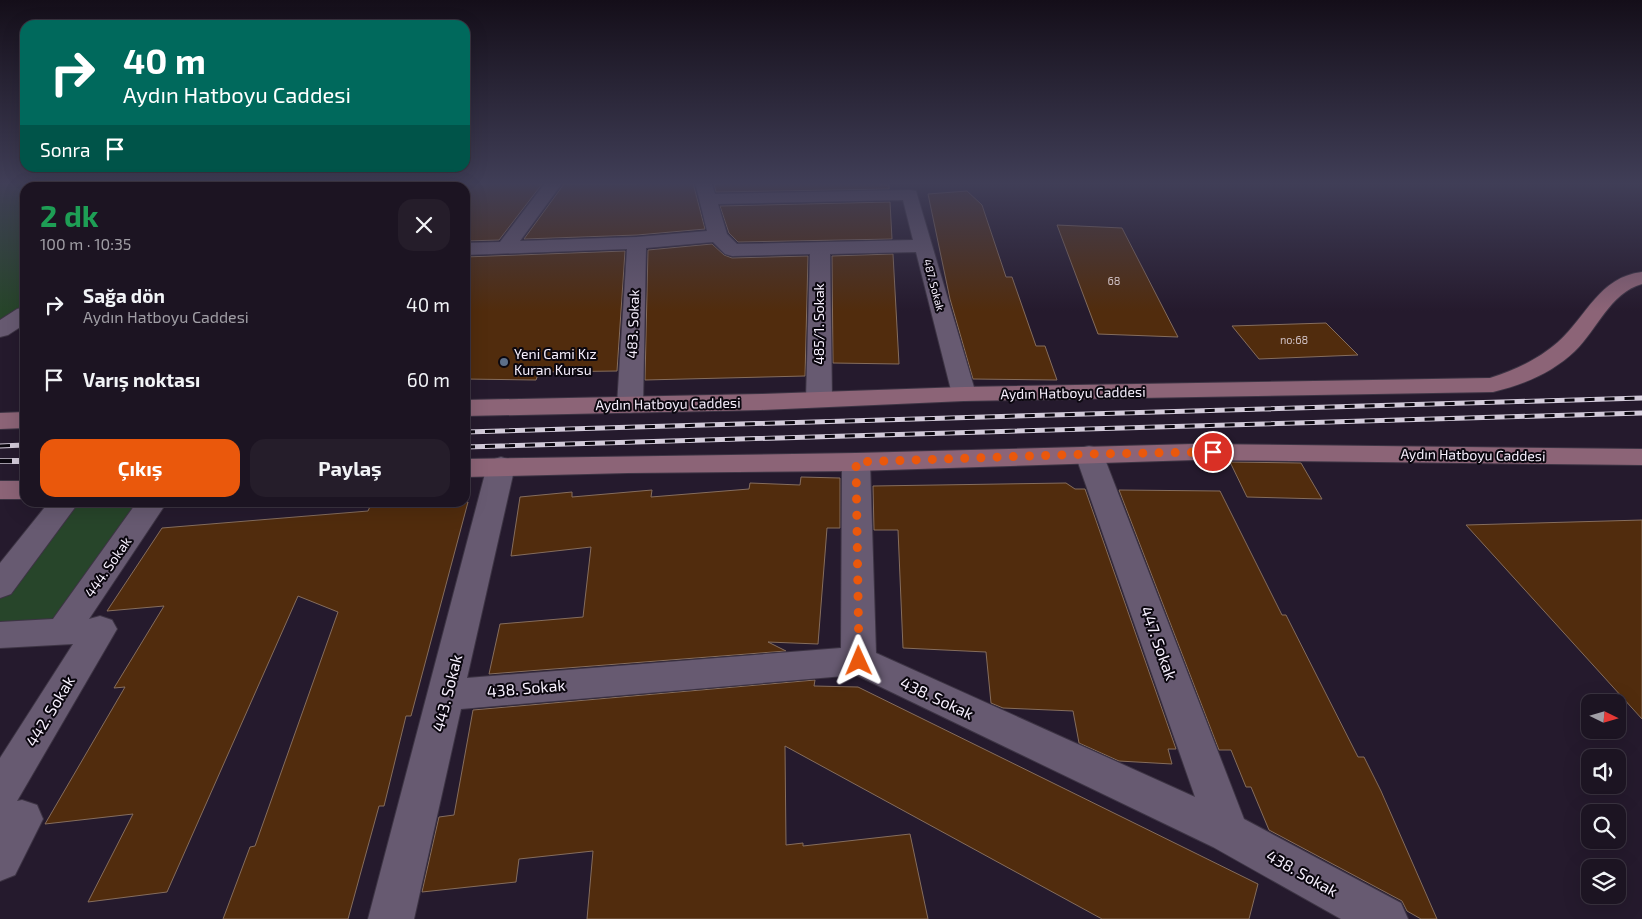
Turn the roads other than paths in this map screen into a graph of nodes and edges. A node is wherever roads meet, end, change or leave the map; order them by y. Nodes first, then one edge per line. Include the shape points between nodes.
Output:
1 (523, 225) edge
2 (715, 225) edge
3 (918, 225) edge
4 (718, 236) junction
5 (636, 243) junction
6 (923, 246) junction
7 (505, 248) junction
8 (820, 248) junction
9 (470, 251) edge
10 (1642, 278) edge
11 (20, 317) edge
12 (0, 330) edge
13 (0, 335) edge
14 (20, 336) edge
15 (964, 394) junction
16 (819, 399) junction
17 (630, 405) junction
18 (470, 408) edge
19 (20, 420) edge
20 (0, 421) edge
21 (1089, 454) junction
22 (1642, 457) edge
23 (856, 462) junction
24 (501, 466) junction
25 (470, 468) edge
26 (0, 490) edge
27 (20, 490) edge
28 (61, 507) edge
29 (150, 507) edge
30 (0, 586) edge
31 (62, 632) junction
32 (0, 635) edge
33 (859, 661) junction
34 (447, 695) junction
35 (0, 793) edge
36 (0, 824) edge
37 (1228, 833) junction
38 (0, 860) edge
39 (391, 919) edge
40 (1385, 919) edge

1 - 7 street
2 - 4 street
3 - 6 street, 487. Sokak
4 - 5 street
4 - 8 street via 732,250
5 - 7 street
5 - 17 street, 483. Sokak
6 - 8 street
6 - 15 street, 487. Sokak
7 - 9 street
8 - 16 street, 485/1. Sokak
10 - 15 street, Aydın Hatboyu Caddesi via 1634,279 1612,293 1566,346 1533,371 1493,385
11 - 12 street
13 - 14 street
15 - 16 street, Aydın Hatboyu Caddesi
16 - 17 street, Aydın Hatboyu Caddesi
17 - 18 street, Aydın Hatboyu Caddesi
19 - 20 street
21 - 22 street, Aydın Hatboyu Caddesi via 1194,452
21 - 23 street, Aydın Hatboyu Caddesi
21 - 37 street, 447. Sokak
23 - 24 street, Aydın Hatboyu Caddesi
23 - 33 street
24 - 25 street, Aydın Hatboyu Caddesi
24 - 34 street, 443. Sokak
26 - 27 street
28 - 30 street
29 - 31 street, 444. Sokak
31 - 32 street
31 - 35 street, 442. Sokak via 100,629
33 - 34 street, 438. Sokak
33 - 37 street, 438. Sokak
34 - 39 street, 443. Sokak
36 - 38 street via 22,819
37 - 40 street, 438. Sokak

